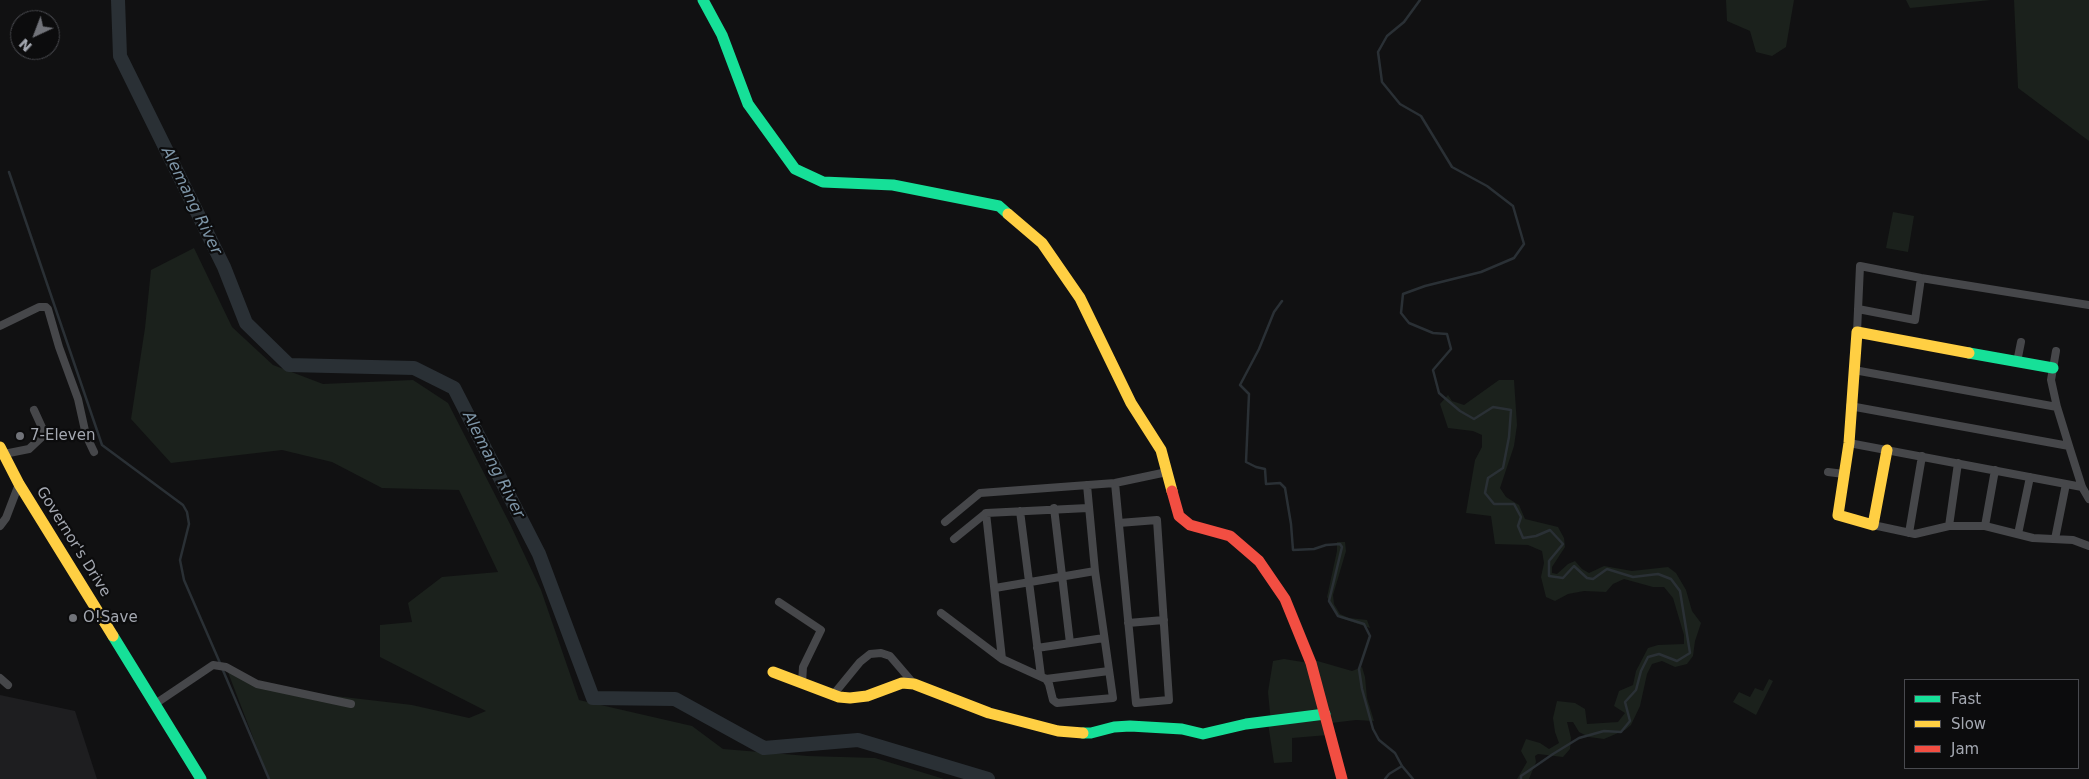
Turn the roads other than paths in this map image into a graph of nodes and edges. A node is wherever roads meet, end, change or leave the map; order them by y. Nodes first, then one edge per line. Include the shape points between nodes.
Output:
1 (703, 0) edge
2 (1920, 278) junction
3 (2089, 305) edge
4 (1858, 309) junction
5 (0, 326) edge
6 (1857, 332) junction
7 (2021, 342) dead end
8 (2056, 351) dead end
9 (2017, 362) junction
10 (2053, 368) junction
11 (1854, 370) junction
12 (1850, 406) junction
13 (2057, 407) junction
14 (34, 410) dead end
15 (1849, 443) junction
16 (2069, 446) junction
17 (1887, 450) junction
18 (2, 451) edge
19 (94, 452) dead end
20 (1922, 456) junction
21 (1958, 463) junction
22 (1995, 470) junction
23 (1167, 472) junction
24 (1828, 472) dead end
25 (1844, 474) junction
26 (2030, 477) junction
27 (1115, 483) junction
28 (19, 484) junction
29 (2066, 484) junction
30 (1087, 485) junction
31 (2082, 487) junction
32 (2089, 499) edge
33 (1054, 508) junction
34 (1088, 508) junction
35 (1020, 511) junction
36 (986, 513) junction
37 (945, 522) dead end
38 (1119, 523) junction
39 (1873, 525) junction
40 (0, 526) edge
41 (1949, 526) junction
42 (1985, 526) junction
43 (1909, 533) junction
44 (2018, 534) junction
45 (954, 539) dead end
46 (2055, 539) junction
47 (2089, 546) edge
48 (1095, 571) junction
49 (1062, 578) junction
50 (1028, 583) junction
51 (995, 588) junction
52 (779, 602) dead end
53 (941, 613) dead end
54 (1164, 620) junction
55 (1128, 623) junction
56 (1104, 638) junction
57 (1070, 643) junction
58 (1037, 648) junction
59 (1002, 659) junction
60 (1109, 670) junction
61 (773, 672) dead end
62 (0, 678) edge
63 (1043, 678) junction
64 (802, 683) junction
65 (914, 684) junction
66 (8, 685) dead end
67 (833, 695) junction
68 (155, 704) junction
69 (351, 704) dead end
70 (1325, 714) junction
71 (201, 779) edge
72 (1342, 779) edge

1 - 23 street via 722,35 748,104 795,169 823,182 892,185 999,206 1042,243 1080,298 1131,403 1161,450
2 - 3 street
2 - 4 street via 1915,320
2 - 4 street via 1860,266
4 - 6 street
5 - 19 street via 39,308 48,309 78,399 86,436
6 - 9 street
6 - 11 street
7 - 9 street
8 - 10 street
9 - 10 street
10 - 13 street via 2051,380
11 - 12 street
11 - 13 street
12 - 15 street
12 - 16 street
13 - 16 street
14 - 18 street via 45,434 29,450
15 - 17 street
15 - 25 street
16 - 31 street
17 - 20 street
17 - 39 street
18 - 28 street, Governor's Drive
20 - 21 street
20 - 43 street
21 - 22 street
21 - 41 street
22 - 26 street
22 - 42 street
23 - 27 street
23 - 70 street via 1179,516 1190,525 1230,536 1259,561 1281,593 1311,663
24 - 25 street
25 - 39 street via 1838,515
26 - 29 street
26 - 44 street
27 - 30 street
27 - 38 street
28 - 40 street
28 - 68 street, Governor's Drive
29 - 31 street
29 - 46 street
30 - 34 street
30 - 37 street via 980,493
31 - 32 street
33 - 34 street
33 - 35 street
33 - 49 street
34 - 48 street
35 - 36 street
35 - 50 street
36 - 45 street
36 - 51 street
38 - 54 street via 1157,520
38 - 55 street
39 - 43 street
41 - 42 street
41 - 43 street
42 - 44 street
44 - 46 street
46 - 47 street via 2073,540
48 - 49 street
48 - 56 street
49 - 50 street
49 - 57 street
50 - 51 street
50 - 58 street
51 - 59 street
52 - 64 street via 822,630 803,667
53 - 59 street
54 - 55 street
54 - 55 street via 1169,700 1136,703
56 - 57 street
56 - 60 street
57 - 58 street
58 - 63 street
59 - 63 street
60 - 63 street
60 - 63 street via 1113,698 1057,703 1053,700 1050,684
61 - 64 street
62 - 66 street
64 - 67 street
65 - 67 street via 902,683 857,698
65 - 67 street via 890,656 870,654
65 - 70 street via 989,713 1065,732 1091,734 1130,726 1182,729 1203,734 1246,724
68 - 69 street via 213,665 226,667 257,684
68 - 71 street, Governor's Drive
70 - 72 street

